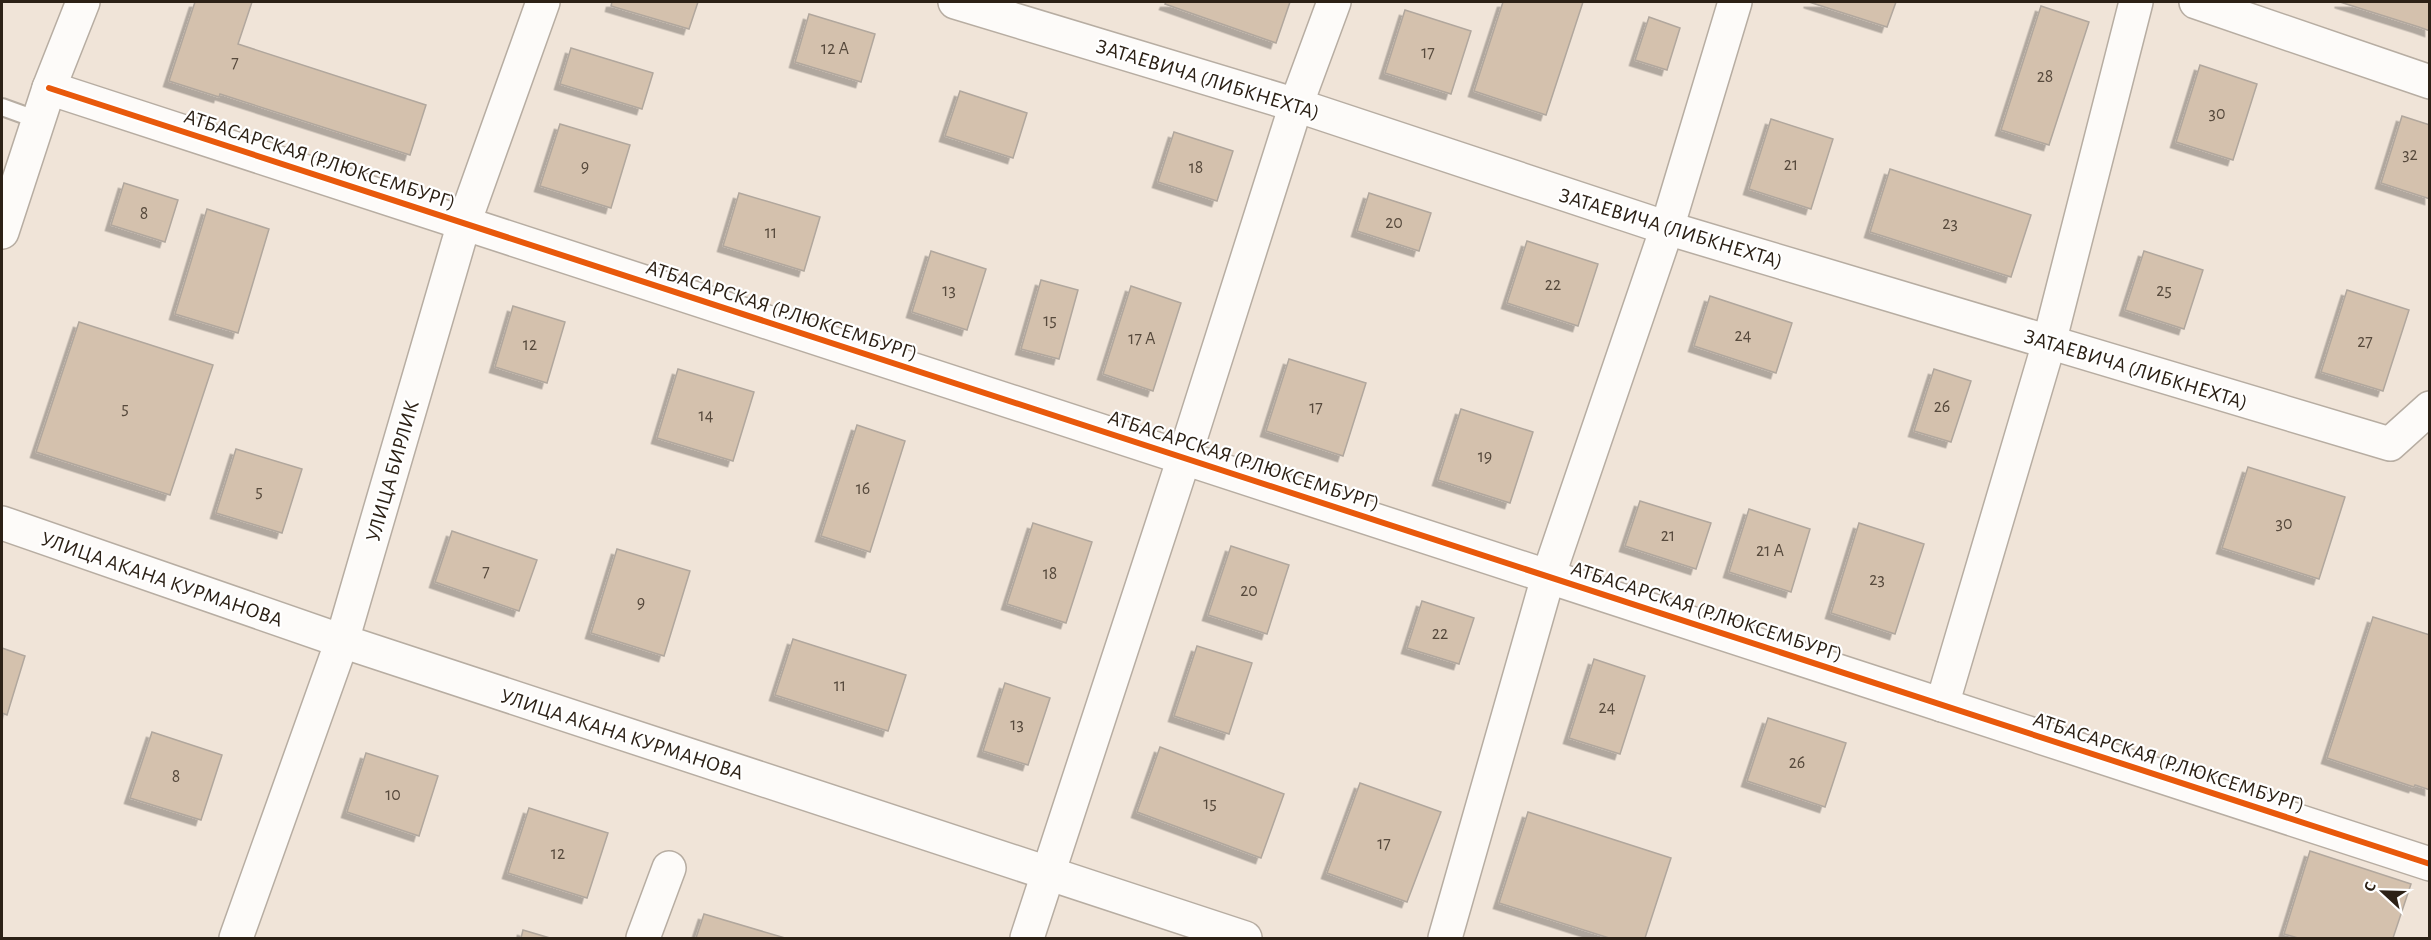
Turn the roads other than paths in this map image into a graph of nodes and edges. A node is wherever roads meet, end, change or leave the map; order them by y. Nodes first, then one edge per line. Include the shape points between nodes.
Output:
1 (83, 2) edge
2 (543, 2) edge
3 (955, 2) edge
4 (1334, 2) edge
5 (1735, 2) edge
6 (2136, 2) edge
7 (2196, 2) edge
8 (2430, 82) edge
9 (49, 88) junction
10 (1296, 105) junction
11 (2, 106) edge
12 (38, 120) junction
13 (464, 223) junction
14 (1666, 228) junction
15 (2, 231) edge
16 (2049, 343) junction
17 (2430, 408) edge
18 (1184, 458) junction
19 (2, 523) edge
20 (1548, 577) junction
21 (342, 641) junction
22 (1942, 705) junction
23 (2430, 864) edge
24 (669, 868) dead end
25 (1048, 874) junction
26 (236, 939) edge
27 (643, 939) edge
28 (1027, 939) edge
29 (1245, 939) edge
30 (1445, 939) edge

1 - 9 street
2 - 13 street, УЛИЦА БИРЛИК
3 - 10 street, ЗАТАЕВИЧА (ЛИБКНЕХТА)
4 - 10 street
5 - 14 street
6 - 16 street
7 - 8 street
9 - 12 street
9 - 13 street, АТБАСАРСКАЯ (Р.ЛЮКСЕМБУРГ)
10 - 14 street, ЗАТАЕВИЧА (ЛИБКНЕХТА)
10 - 18 street
11 - 12 lane
12 - 15 street
13 - 18 street, АТБАСАРСКАЯ (Р.ЛЮКСЕМБУРГ)
13 - 21 street, УЛИЦА БИРЛИК
14 - 16 street, ЗАТАЕВИЧА (ЛИБКНЕХТА)
14 - 20 street
16 - 17 street, ЗАТАЕВИЧА (ЛИБКНЕХТА) via 2390,444
16 - 22 street
18 - 20 street, АТБАСАРСКАЯ (Р.ЛЮКСЕМБУРГ)
18 - 25 street
19 - 21 street, УЛИЦА АКАНА КУРМАНОВА
20 - 22 street, АТБАСАРСКАЯ (Р.ЛЮКСЕМБУРГ)
20 - 30 street
21 - 25 street, УЛИЦА АКАНА КУРМАНОВА
21 - 26 street, УЛИЦА БИРЛИК
22 - 23 street, АТБАСАРСКАЯ (Р.ЛЮКСЕМБУРГ)
24 - 27 street
25 - 28 street
25 - 29 street, УЛИЦА АКАНА КУРМАНОВА

